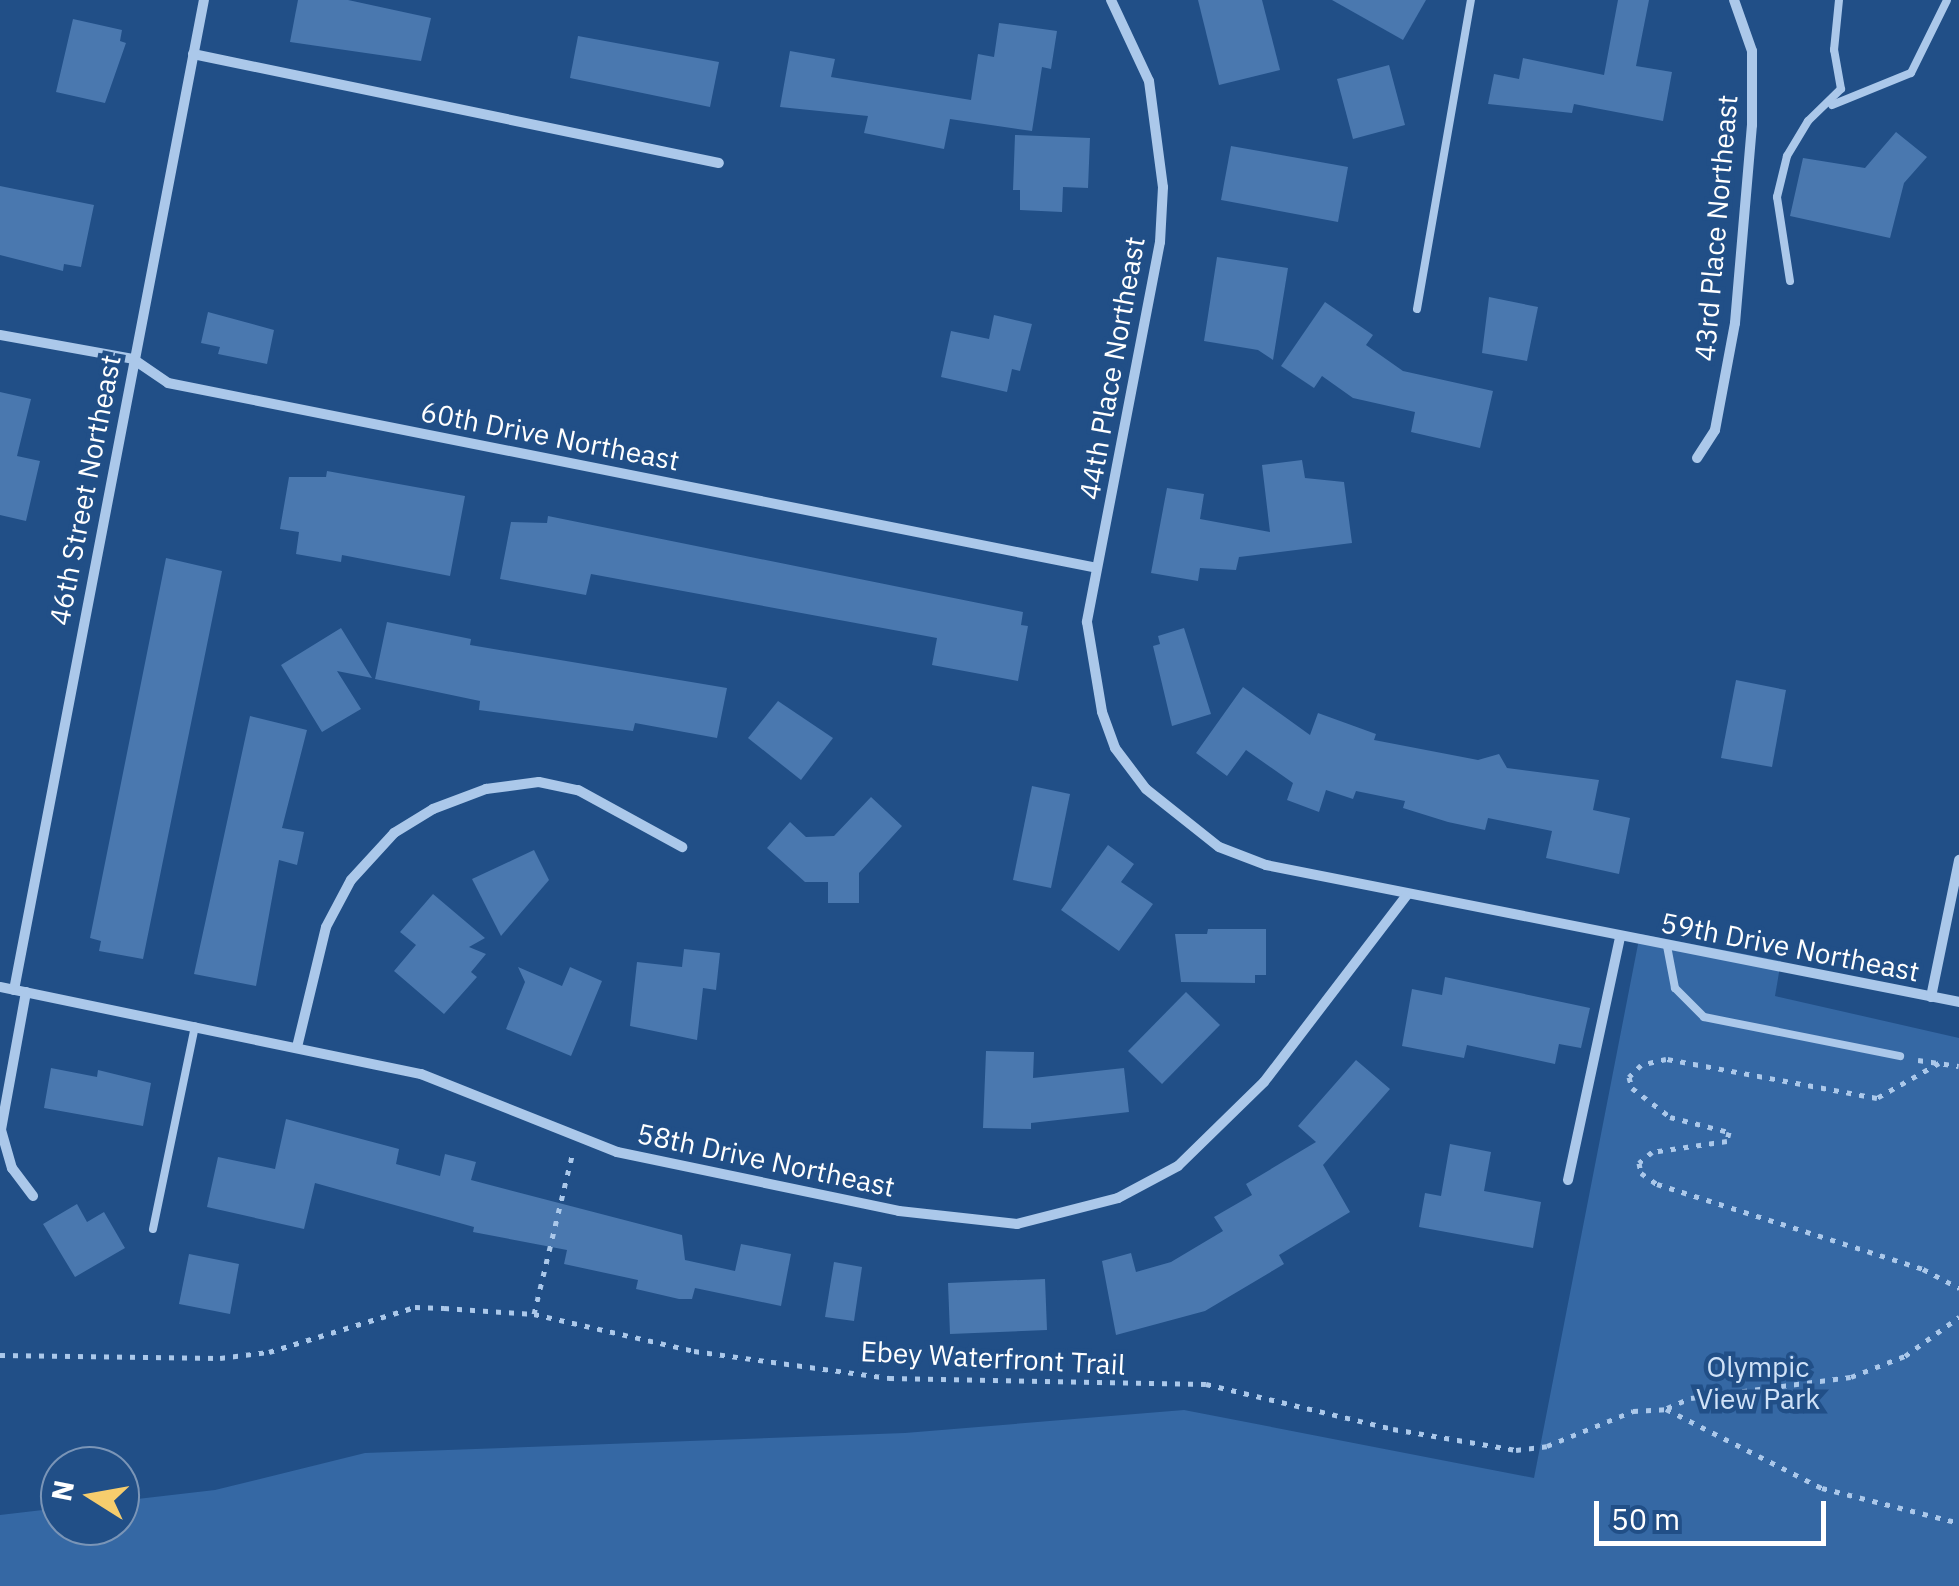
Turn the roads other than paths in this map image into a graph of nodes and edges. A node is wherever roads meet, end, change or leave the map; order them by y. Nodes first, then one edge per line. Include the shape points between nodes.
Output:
1 (204, 0) edge
2 (1111, 0) edge
3 (1471, 0) edge
4 (1734, 0) edge
5 (1839, 0) edge
6 (1947, 0) edge
7 (193, 54) junction
8 (1832, 105) junction
9 (718, 163) dead end
10 (1790, 281) dead end
11 (1416, 309) dead end
12 (0, 335) edge
13 (133, 358) junction
14 (1697, 458) dead end
15 (1098, 568) junction
16 (682, 847) dead end
17 (1959, 860) edge
18 (1407, 895) junction
19 (1620, 937) junction
20 (1667, 946) junction
21 (0, 987) edge
22 (20, 991) junction
23 (1931, 997) junction
24 (1959, 1002) edge
25 (195, 1026) junction
26 (297, 1047) junction
27 (1900, 1056) road end
28 (1568, 1180) dead end
29 (33, 1196) dead end
30 (153, 1228) dead end

1 - 7 street, 46th Street Northeast
2 - 15 street, 44th Place Northeast via 1148,81 1163,187 1160,242
3 - 11 lane
4 - 14 street, 43rd Place Northeast via 1752,50 1752,125 1734,323 1715,430
5 - 8 lane via 1834,50 1841,89
6 - 8 lane via 1910,73
7 - 9 street
7 - 13 street, 46th Street Northeast
8 - 10 lane via 1801,132 1778,197
12 - 13 street, 60th Drive Northeast
13 - 15 street, 60th Drive Northeast via 168,383
13 - 22 street, 46th Street Northeast
15 - 18 street, 44th Place Northeast via 1088,622 1091,674 1115,748 1146,789 1219,847
16 - 26 street via 578,790 539,782 486,788 433,808 394,832 351,880 326,927
17 - 23 street
18 - 19 street
18 - 26 street, 58th Drive Northeast via 1218,1132 1163,1174 1061,1216 968,1223 578,1139 438,1079
19 - 20 street, 59th Drive Northeast
19 - 28 street, 59th Drive Northeast
20 - 23 street, 59th Drive Northeast
20 - 27 lane via 1676,988 1704,1017
21 - 22 street, 58th Drive Northeast
22 - 25 street, 58th Drive Northeast
22 - 29 street, 46th Street Northeast via 1,1130 12,1168
23 - 24 street, 59th Drive Northeast
25 - 26 street, 58th Drive Northeast
25 - 30 lane

